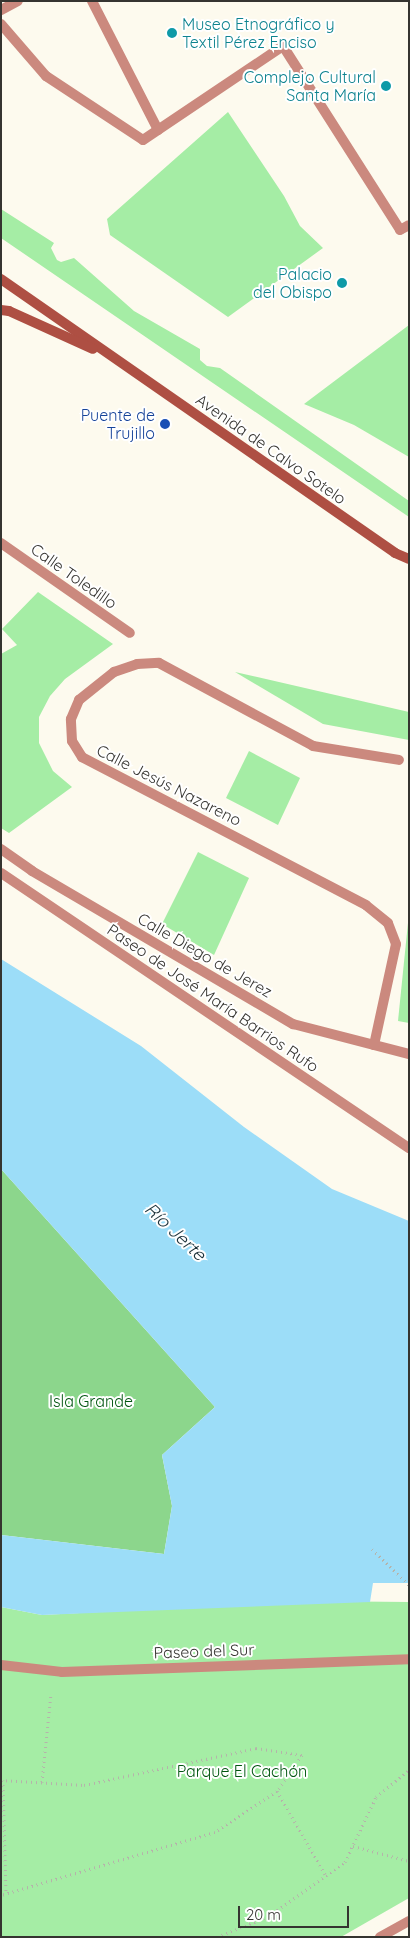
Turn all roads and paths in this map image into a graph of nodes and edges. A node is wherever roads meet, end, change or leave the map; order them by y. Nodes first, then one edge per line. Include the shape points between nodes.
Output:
1 (18, 1) edge
2 (92, 1) edge
3 (1, 10) edge
4 (1, 24) edge
5 (158, 130) junction
6 (409, 225) edge
7 (1, 279) edge
8 (1, 310) edge
9 (117, 360) junction
10 (1, 543) edge
11 (409, 559) edge
12 (130, 633) dead end
13 (399, 760) dead end
14 (1, 849) edge
15 (1, 873) edge
16 (374, 1045) junction
17 (409, 1054) edge
18 (409, 1148) edge
19 (372, 1549) dead end
20 (409, 1585) edge
21 (409, 1658) edge
22 (1, 1664) edge
23 (53, 1671) junction
24 (409, 1770) edge
25 (2, 1780) edge
26 (42, 1782) junction
27 (278, 1791) junction
28 (353, 1846) junction
29 (409, 1861) edge
30 (326, 1876) junction
31 (6, 1893) junction
32 (1, 1895) edge
33 (409, 1921) edge
34 (217, 1937) edge
35 (380, 1937) edge

1 - 3 street
2 - 5 street
4 - 5 street via 46,76 143,140
5 - 6 street via 283,46 400,230
7 - 9 main road, Avenida de Calvo Sotelo
8 - 9 main road, Avenida de Calvo Sotelo
9 - 11 main road, Avenida de Calvo Sotelo via 394,553
10 - 12 street, Calle Toledillo
13 - 16 street, Calle Jesús Nazareno via 313,746 159,663 137,664 114,672 79,700 71,719 72,741 82,757 366,905 388,923 396,944
14 - 16 street, Calle Diego de Jerez via 32,871 294,1024
15 - 18 street, Paseo de José María Barrios Rufo
16 - 17 street, Calle Diego de Jerez
19 - 20 path
21 - 23 street, Paseo del Sur
22 - 23 street, Paseo del Sur
23 - 26 path
24 - 28 path via 376,1797
25 - 26 path
25 - 31 path
26 - 27 path via 84,1785 256,1748 302,1755
27 - 30 path
27 - 31 path via 215,1832
28 - 29 path
28 - 30 path via 345,1862
30 - 34 path via 268,1916
31 - 32 path
33 - 35 street

